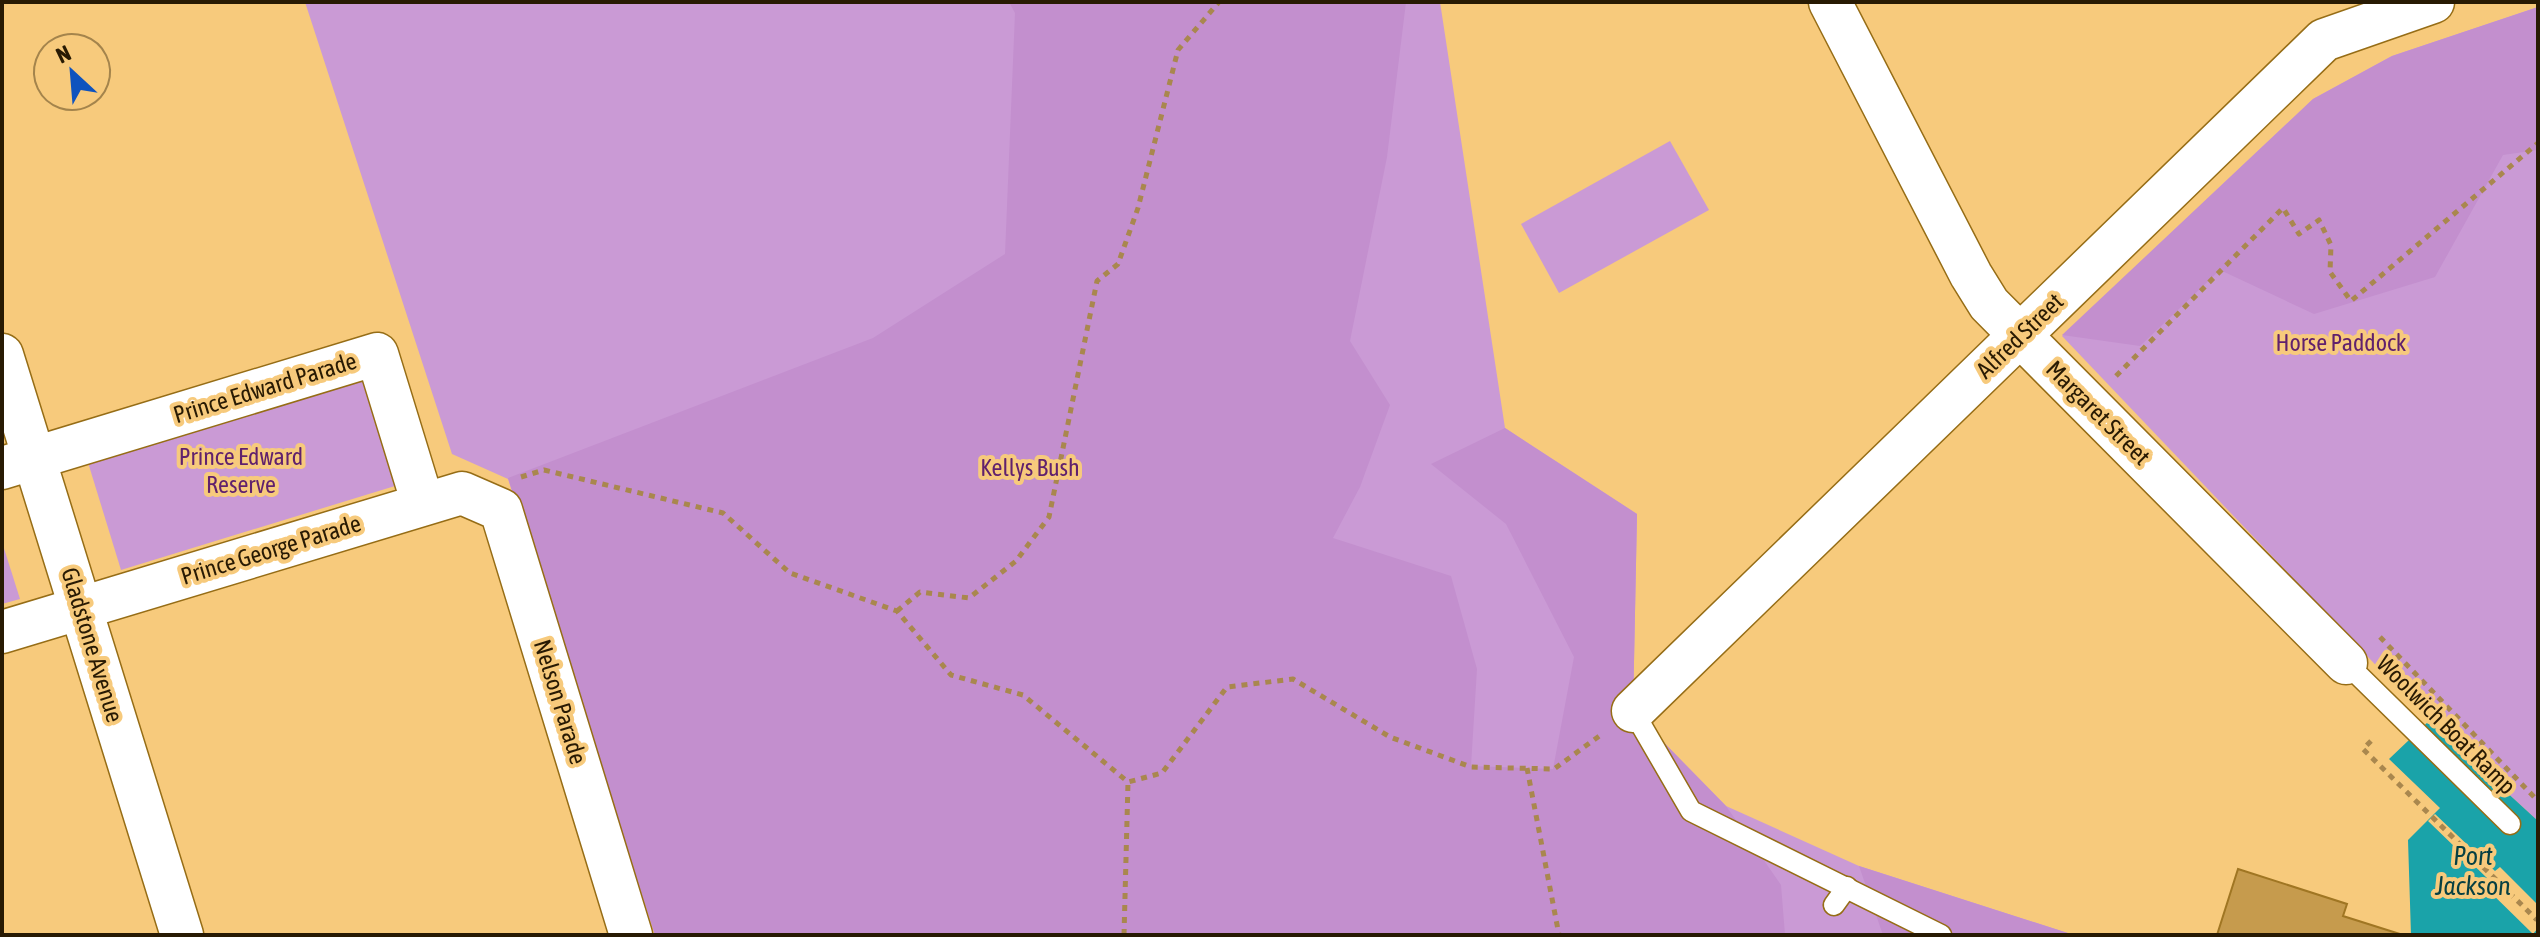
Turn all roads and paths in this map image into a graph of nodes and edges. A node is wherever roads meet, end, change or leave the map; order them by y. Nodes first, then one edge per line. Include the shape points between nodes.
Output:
1 (1219, 2) edge
2 (1830, 2) edge
3 (2433, 2) edge
4 (2538, 143) edge
5 (2020, 335) junction
6 (2, 355) edge
7 (2089, 404) junction
8 (18, 463) edge
9 (462, 493) junction
10 (423, 504) junction
11 (80, 608) junction
12 (897, 611) junction
13 (2, 632) edge
14 (2346, 663) junction
15 (1633, 711) junction
16 (2371, 741) dead end
17 (1527, 768) junction
18 (1128, 782) junction
19 (2538, 801) edge
20 (2510, 824) dead end
21 (1847, 887) junction
22 (1834, 905) dead end
23 (2537, 920) edge
24 (182, 935) edge
25 (631, 935) edge
26 (1124, 935) edge
27 (1559, 935) edge
28 (1941, 935) edge

1 - 12 path via 1178,50 1138,208 1118,264 1097,281 1049,517 1016,561 969,598 920,592
2 - 5 street, Margaret Street via 1971,275 1989,304
3 - 5 street, Alfred Street via 2324,40
4 - 7 path via 2351,301 2330,272 2331,245 2319,220 2299,234 2283,208
5 - 7 street, Margaret Street
5 - 15 street, Alfred Street
6 - 8 street, Gladstone Avenue
7 - 14 street, Margaret Street
8 - 10 street, Prince Edward Parade via 377,354
8 - 11 street, Gladstone Avenue
9 - 10 street, Prince George Parade
9 - 12 path via 544,470 723,513 790,573
9 - 25 street, Nelson Parade via 501,510
10 - 11 street, Prince George Parade
11 - 13 street
11 - 24 street, Gladstone Avenue
12 - 18 path via 951,675 1023,695
14 - 19 path via 2375,632
14 - 20 lane, Woolwich Boat Ramp
15 - 17 path via 1554,769
15 - 21 lane via 1691,811
16 - 23 path via 2363,749
17 - 18 path via 1471,767 1390,737 1293,679 1227,687 1162,773
17 - 27 path
18 - 26 path
21 - 22 lane
21 - 28 lane

